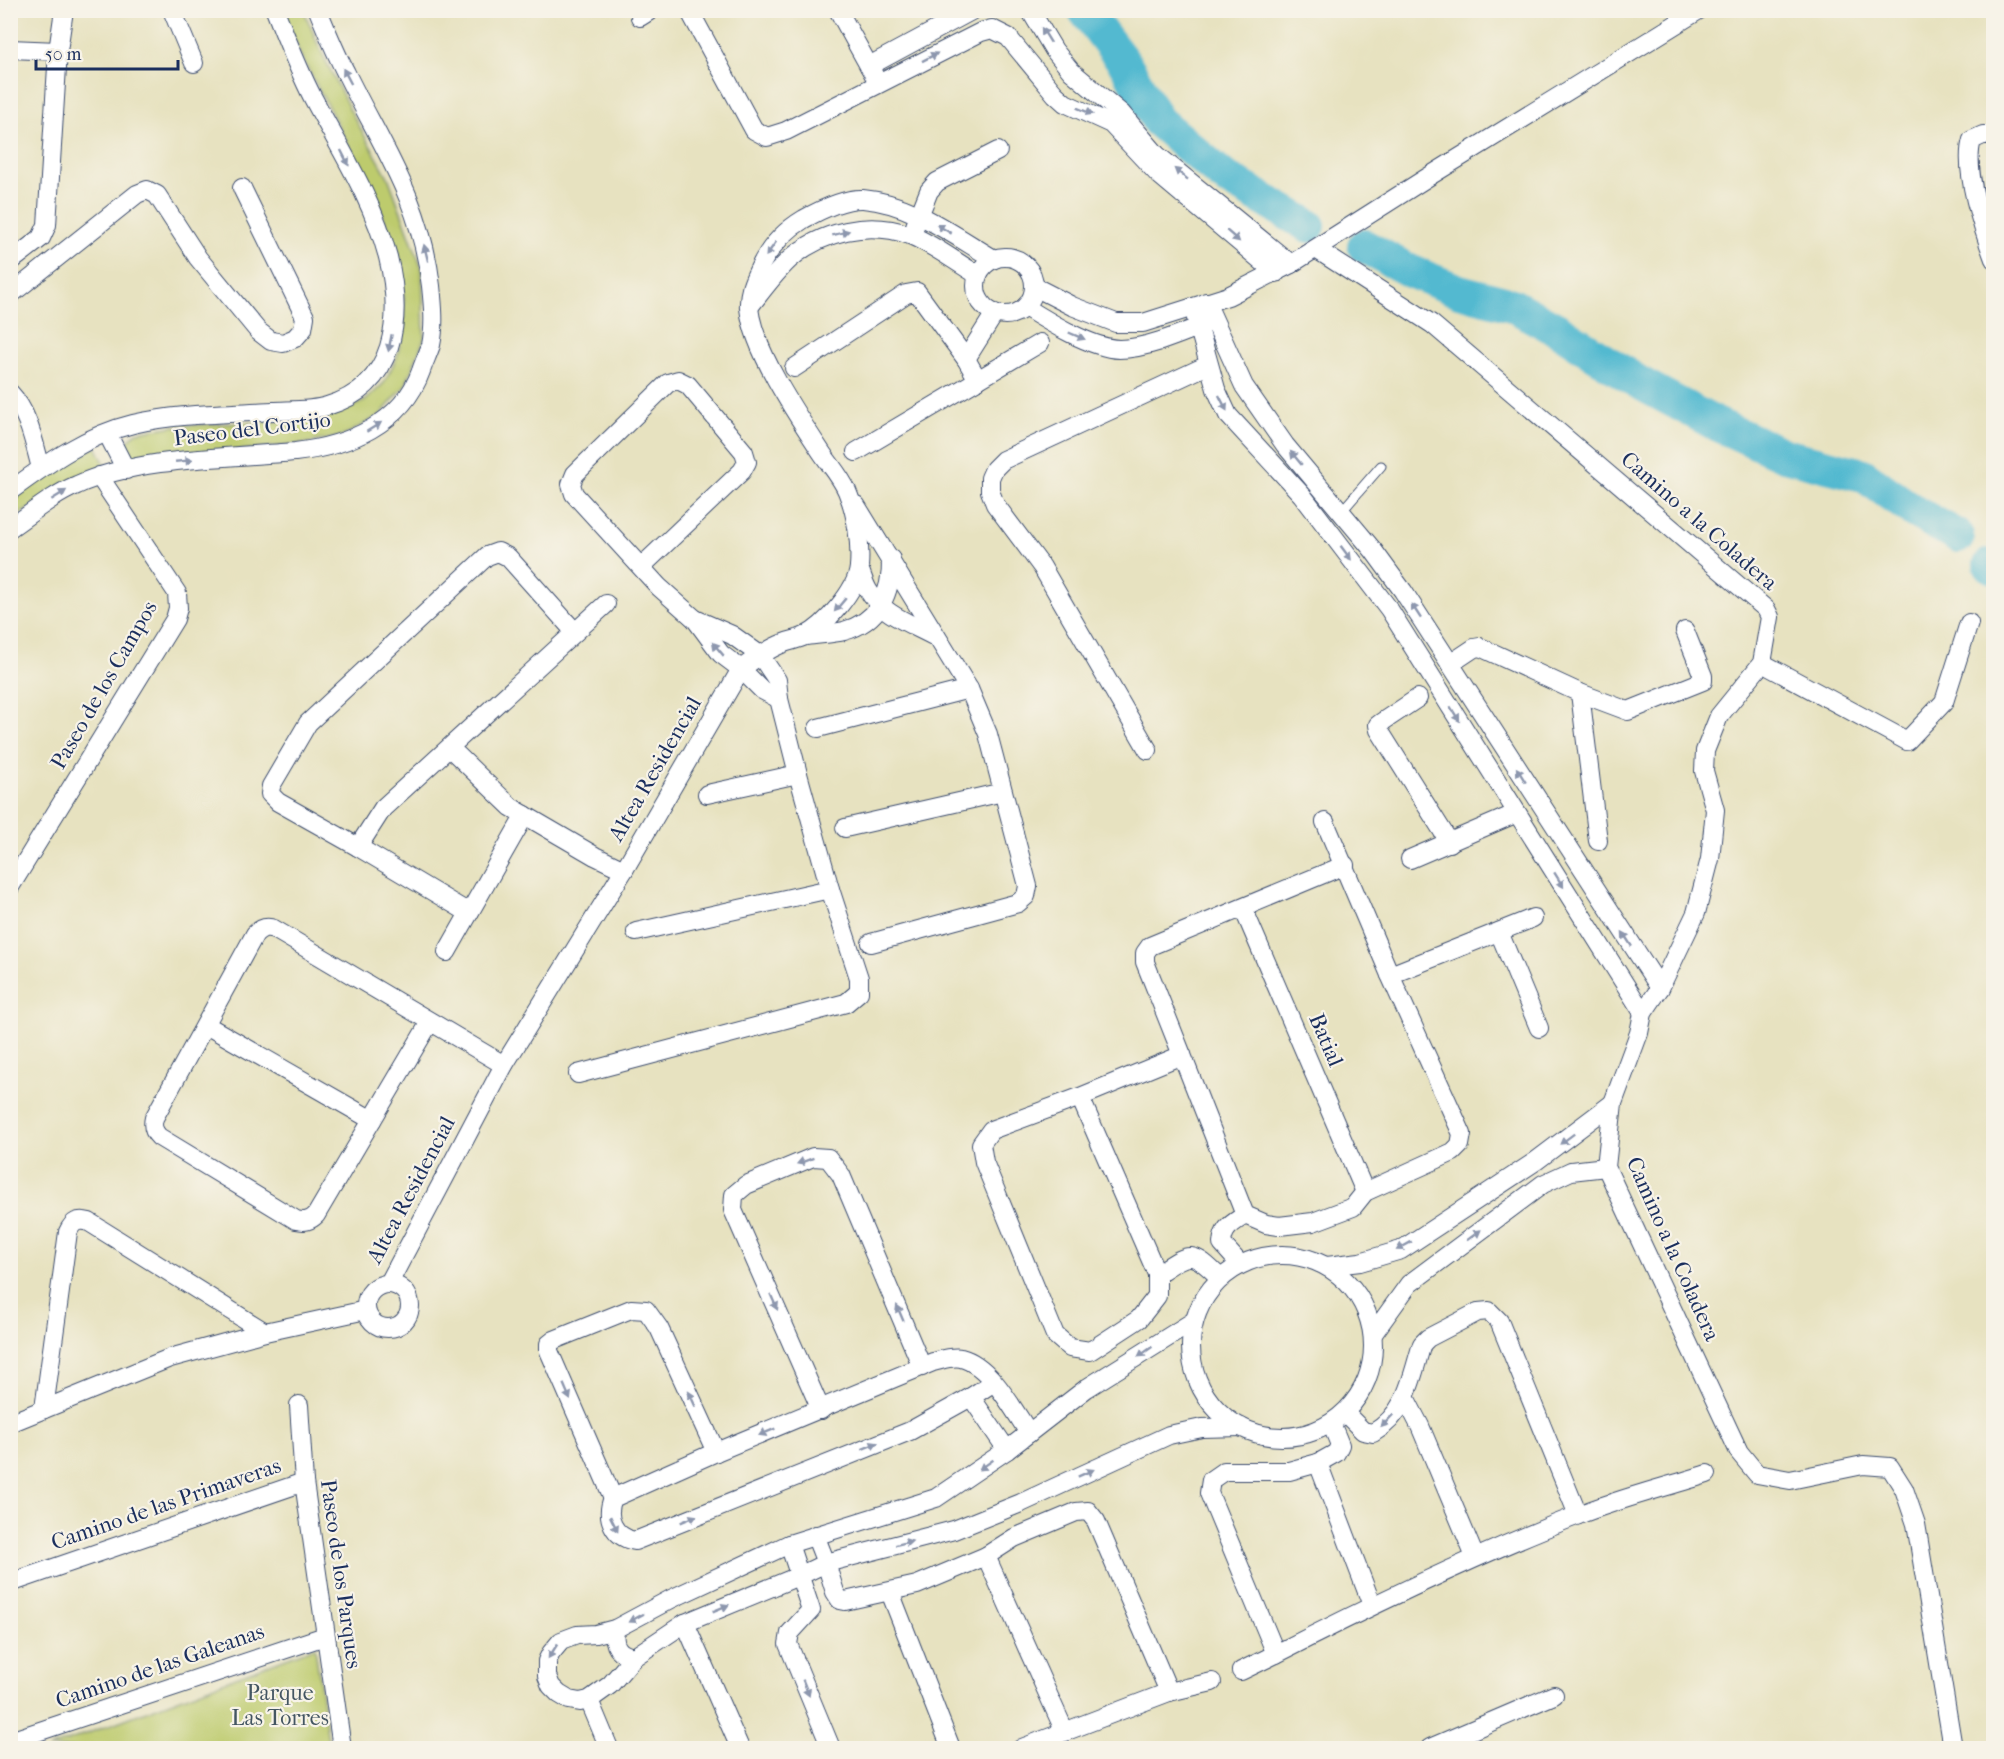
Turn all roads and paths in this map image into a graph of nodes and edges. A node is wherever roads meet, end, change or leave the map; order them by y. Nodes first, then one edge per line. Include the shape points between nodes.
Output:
1 (63, 10) edge
2 (172, 10) edge
3 (275, 10) edge
4 (318, 10) edge
5 (689, 10) edge
6 (838, 10) edge
7 (1030, 10) edge
8 (1699, 10) edge
9 (972, 11) edge
10 (981, 32) junction
11 (10, 49) edge
12 (58, 51) junction
13 (194, 63) dead end
14 (869, 66) junction
15 (878, 84) junction
16 (1994, 135) edge
17 (998, 151) dead end
18 (242, 188) dead end
19 (920, 214) junction
20 (912, 236) junction
21 (1316, 249) junction
22 (994, 259) junction
23 (1994, 259) edge
24 (10, 262) edge
25 (1284, 269) junction
26 (978, 274) junction
27 (1035, 287) junction
28 (10, 295) edge
29 (1228, 296) junction
30 (1199, 304) junction
31 (1026, 307) junction
32 (749, 308) junction
33 (994, 313) junction
34 (1206, 324) junction
35 (1040, 343) dead end
36 (966, 359) junction
37 (1208, 365) junction
38 (795, 368) dead end
39 (978, 380) junction
40 (10, 393) edge
41 (107, 432) junction
42 (856, 452) dead end
43 (1381, 466) dead end
44 (41, 468) junction
45 (126, 470) junction
46 (99, 476) junction
47 (1317, 483) junction
48 (10, 490) edge
49 (847, 490) junction
50 (1302, 495) junction
51 (1341, 513) junction
52 (10, 528) edge
53 (891, 559) junction
54 (641, 567) junction
55 (859, 568) junction
56 (606, 604) dead end
57 (882, 606) junction
58 (695, 619) junction
59 (1969, 623) dead end
60 (1685, 630) dead end
61 (575, 632) junction
62 (806, 636) junction
63 (939, 639) junction
64 (760, 655) junction
65 (1762, 663) junction
66 (1450, 664) junction
67 (741, 669) junction
68 (969, 689) junction
69 (1580, 693) junction
70 (1418, 698) dead end
71 (779, 699) junction
72 (818, 728) dead end
73 (450, 748) junction
74 (1148, 750) dead end
75 (798, 774) junction
76 (1003, 792) junction
77 (707, 794) dead end
78 (525, 815) junction
79 (1547, 816) junction
80 (1522, 821) junction
81 (1325, 822) dead end
82 (845, 828) dead end
83 (1598, 841) dead end
84 (1450, 843) junction
85 (358, 847) junction
86 (1410, 859) dead end
87 (1345, 866) junction
88 (624, 870) junction
89 (10, 888) edge
90 (830, 889) junction
91 (1243, 908) junction
92 (469, 914) junction
93 (1533, 918) dead end
94 (636, 932) dead end
95 (1499, 932) junction
96 (871, 943) dead end
97 (447, 952) dead end
98 (1390, 975) junction
99 (1660, 987) junction
100 (1643, 1013) junction
101 (430, 1022) junction
102 (206, 1025) junction
103 (1539, 1028) dead end
104 (1182, 1055) junction
105 (504, 1065) junction
106 (578, 1074) dead end
107 (1080, 1097) junction
108 (1613, 1103) junction
109 (372, 1120) junction
110 (1606, 1167) junction
111 (1365, 1192) junction
112 (1245, 1215) junction
113 (1240, 1264) junction
114 (1327, 1266) junction
115 (1157, 1274) junction
116 (1220, 1278) junction
117 (389, 1283) junction
118 (366, 1310) junction
119 (1194, 1321) junction
120 (265, 1332) junction
121 (1373, 1334) junction
122 (922, 1367) junction
123 (994, 1382) junction
124 (971, 1397) junction
125 (1406, 1399) junction
126 (299, 1405) dead end
127 (44, 1409) junction
128 (821, 1410) junction
129 (1338, 1418) junction
130 (10, 1423) edge
131 (1241, 1427) junction
132 (1029, 1433) junction
133 (1007, 1450) junction
134 (716, 1452) junction
135 (1318, 1463) junction
136 (1707, 1474) dead end
137 (304, 1482) junction
138 (613, 1498) junction
139 (1578, 1515) junction
140 (815, 1535) junction
141 (789, 1544) junction
142 (986, 1556) junction
143 (1475, 1557) junction
144 (826, 1563) junction
145 (801, 1575) junction
146 (10, 1583) edge
147 (890, 1592) junction
148 (1372, 1605) junction
149 (685, 1623) junction
150 (615, 1629) junction
151 (325, 1636) junction
152 (1276, 1654) junction
153 (634, 1657) junction
154 (1241, 1671) dead end
155 (1212, 1682) dead end
156 (1169, 1692) junction
157 (1554, 1695) dead end
158 (588, 1700) junction
159 (1065, 1732) junction
160 (10, 1741) edge
161 (1466, 1741) edge
162 (342, 1749) edge
163 (609, 1749) edge
164 (741, 1749) edge
165 (831, 1749) edge
166 (951, 1749) edge
167 (1022, 1749) edge
168 (1430, 1749) edge
169 (1953, 1749) edge

1 - 12 street
2 - 13 street
3 -> 41 street, Paseo del Cortijo via 300,73 372,210 388,258 395,313 389,352 375,377 357,393 326,407 168,417
45 -> 4 street, Paseo del Cortijo via 161,463 314,450 349,441 397,410 420,375 431,344 433,308 428,262 415,213
5 - 15 street via 754,130 767,137
6 - 14 street
25 -> 7 street via 1157,155 1122,114 1071,70
8 - 21 street
9 - 10 street
9 - 14 street
15 -> 10 street
10 -> 25 street via 992,29 1008,37 1065,103 1112,124 1157,173
11 - 12 street
12 - 24 street via 47,225 41,238
14 - 15 street
16 - 23 street via 1972,140 1968,151 1978,213
17 - 19 street via 937,182
18 - 28 street via 305,317 303,329 295,338 284,343 271,342 258,331 198,258 157,195 147,190
19 - 20 street
22 -> 19 street, Altea Residencial
19 -> 32 street, Altea Residencial via 861,199 824,208 780,237 750,288
20 - 26 street
32 -> 20 street via 789,260 817,240 864,228 887,228
21 - 25 street
21 - 65 street, Camino a la Coladera via 1432,324 1766,609 1770,617
22 - 26 street
22 - 27 street via 1017,259 1026,266
25 - 29 street
26 - 33 street via 978,297
27 - 30 street via 1116,323 1143,323
27 - 31 street
29 - 30 street
29 - 34 street
30 - 34 street
31 - 33 street via 1016,313
31 -> 34 street via 1061,329 1116,349 1144,345
32 - 49 street, Altea Residencial via 760,348 793,408
33 - 36 street
34 - 37 street
47 -> 34 street via 1285,445
35 - 39 street
36 - 38 street via 917,292 906,294
36 - 39 street
37 -> 50 street via 1228,415
37 - 74 street via 1003,460 990,478 995,504 1042,567
39 - 42 street
40 - 44 street via 28,424
41 - 44 street, Paseo del Cortijo
41 - 45 street
43 - 51 lane
44 - 48 street, Paseo del Cortijo
45 - 46 street, Paseo del Cortijo
52 -> 46 street, Paseo del Cortijo via 75,486
46 - 89 street, Paseo de los Campos via 177,593 178,608 175,620
47 - 50 street
47 - 51 street
49 - 53 street
49 - 55 street, Altea Residencial via 857,529
50 -> 80 street via 1389,609
66 -> 51 street via 1403,591
53 - 57 street via 889,588
53 - 63 street
54 - 54 street via 747,462 744,452 688,385 678,380 668,383 575,474 571,484 574,494
54 - 58 street
55 - 57 street via 867,589
55 -> 62 street, Altea Residencial via 854,587 843,603
56 - 61 street
57 - 62 street via 863,623 844,631
57 - 63 street
58 - 64 street via 732,635
67 -> 58 street via 721,654
59 - 65 street via 1944,702 1907,741
60 - 69 street via 1703,676 1699,684 1628,711
61 - 73 street
61 - 85 street via 508,557 498,552 487,556 308,723 271,786 270,795
62 - 64 street, Altea Residencial
63 - 68 street
64 - 67 street, Altea Residencial
64 - 71 street via 777,680
65 - 99 street, Camino a la Coladera via 1719,716 1708,742 1704,771 1715,810 1710,860 1696,913
66 - 69 street via 1480,647
79 -> 66 street
67 - 71 street via 762,690
67 - 88 street, Altea Residencial
68 - 72 street
68 - 76 street via 988,734
69 - 83 street
70 - 84 street via 1378,725 1379,730
71 - 75 street
73 - 78 street via 511,807
73 - 85 street via 383,808
75 - 77 street
75 - 90 street
76 - 82 street
76 - 96 street via 1028,886 1026,896 1018,903
78 - 88 street
78 - 92 street
79 - 80 street
99 -> 79 street
80 - 84 street
80 -> 100 street
81 - 87 street
84 - 86 street
85 - 92 street
87 - 91 street
87 - 98 street
88 - 105 street, Altea Residencial
90 - 94 street
90 - 106 street via 859,978 859,992 846,1003
91 - 104 street via 1150,946 1145,953 1145,962
91 - 111 street, Batial
92 - 97 street
93 - 95 street
95 - 98 street
95 - 103 street
98 - 111 street via 1461,1134 1460,1145 1453,1152
99 - 100 street, Camino a la Coladera
100 - 108 street, Camino a la Coladera
101 - 102 street via 267,927 255,934
101 - 105 street
101 - 109 street
102 - 109 street
102 - 109 street via 154,1118 154,1131 296,1220 303,1222 316,1215
104 - 107 street
104 - 112 street
105 - 117 street, Altea Residencial
107 - 115 street
107 - 115 street via 991,1130 981,1144 984,1161 1055,1335 1070,1348 1090,1351 1139,1319 1157,1296
108 - 110 street, Camino a la Coladera
108 -> 114 street via 1536,1161 1401,1250 1360,1262
121 -> 110 street via 1409,1284 1543,1184 1571,1171
110 - 169 street, Camino a la Coladera via 1739,1452 1757,1474 1790,1480 1863,1465 1890,1467 1904,1489 1916,1524
111 - 112 street via 1353,1207 1313,1222 1273,1225
112 - 113 street via 1222,1234 1222,1244
113 - 114 street via 1280,1254 1312,1259
113 - 116 street
114 - 121 street via 1357,1294
115 - 116 street via 1189,1256
116 - 119 street via 1200,1305
117 - 118 street via 370,1294
117 - 118 street via 397,1286 409,1302 406,1318 390,1328 381,1327
118 - 120 street
119 - 131 street via 1192,1354 1201,1386 1220,1412
119 -> 132 street via 1087,1388
120 - 127 street via 170,1358
120 - 127 street via 80,1219 72,1223 68,1232
121 - 129 street via 1374,1352 1365,1385
122 - 123 street via 951,1357 962,1358
122 - 128 street
122 -> 128 street via 841,1175 828,1158 813,1157 746,1185 734,1195 734,1210
123 - 124 street
123 - 132 street
124 - 133 street
138 -> 124 street via 609,1512 614,1529 626,1539 635,1540 910,1431
125 -> 129 street via 1384,1426 1373,1433
125 - 139 street via 1422,1344 1478,1312 1489,1311 1499,1321
125 - 143 street
126 - 137 street, Paseo de los Parques
127 - 130 street
128 -> 134 street
129 - 131 street via 1298,1436 1264,1435
129 - 135 street via 1340,1444 1336,1453
144 -> 131 street via 954,1530 1169,1435 1202,1428
132 - 133 street
133 -> 140 street via 936,1498
134 - 138 street
134 -> 138 street via 659,1328 646,1310 631,1310 554,1340 549,1351
135 - 148 street
135 - 152 street via 1289,1471 1224,1471 1211,1480 1209,1493
136 - 139 street
137 - 146 street, Camino de las Primaveras
137 - 151 street, Paseo de los Parques
139 - 143 street
140 - 141 street
140 - 144 street
141 - 145 street
141 -> 150 street
142 - 147 street
142 - 156 street via 1014,1538 1076,1512 1088,1512 1096,1521
142 - 159 street
143 - 148 street
144 - 145 street
144 - 147 street via 840,1600
149 -> 145 street
145 -> 165 street via 811,1610 790,1633 788,1644
147 - 166 street
148 - 152 street
149 - 153 street
149 - 164 street
150 - 153 street via 618,1651
150 -> 158 street via 570,1637 556,1645 547,1661 547,1676 559,1694 569,1700
151 - 160 street, Camino de las Galeanas
151 - 162 street, Paseo de los Parques
152 - 154 street
153 - 158 street via 610,1685
155 - 156 street
156 - 159 street
157 - 161 street
158 - 163 street
159 - 167 street
161 - 168 street

